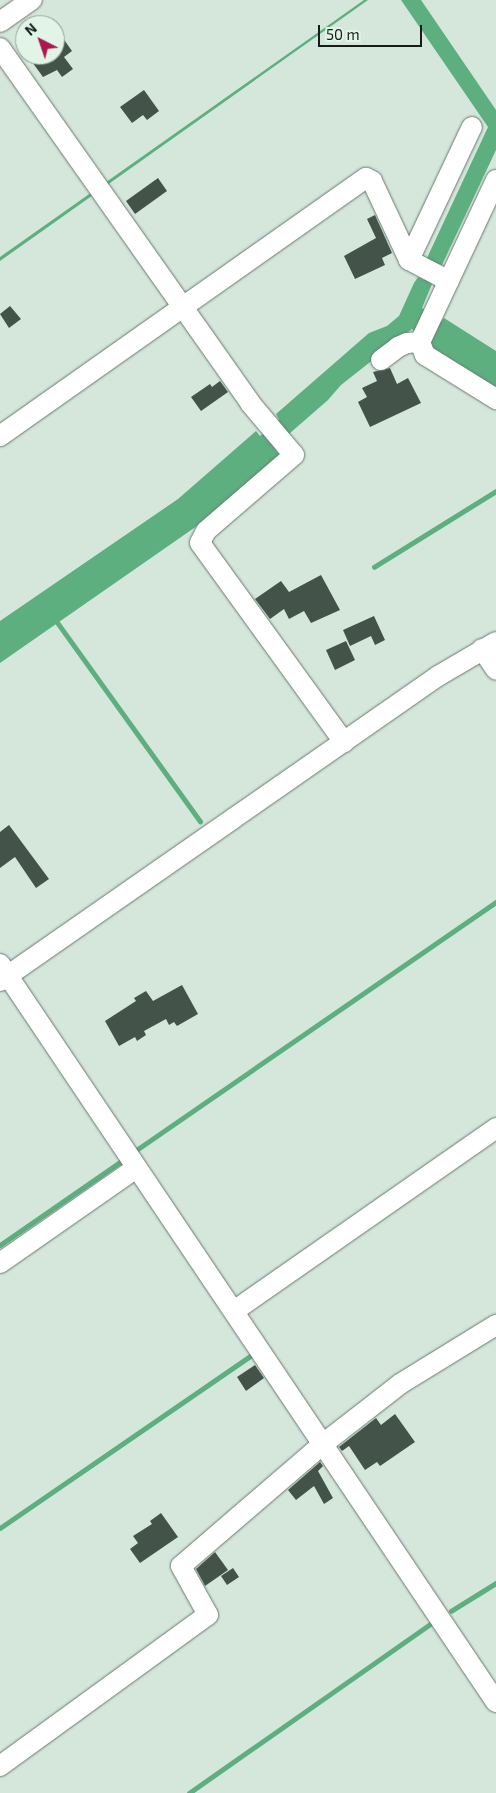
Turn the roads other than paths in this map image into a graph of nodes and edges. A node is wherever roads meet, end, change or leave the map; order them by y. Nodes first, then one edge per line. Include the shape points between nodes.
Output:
1 (32, 0) edge
2 (0, 22) edge
3 (0, 48) edge
4 (472, 127) dead end
5 (496, 180) edge
6 (429, 271) junction
7 (183, 308) junction
8 (421, 340) junction
9 (381, 360) dead end
10 (496, 399) edge
11 (0, 436) edge
12 (489, 645) edge
13 (496, 670) edge
14 (344, 742) junction
15 (3, 973) edge
16 (496, 1128) edge
17 (131, 1160) junction
18 (0, 1263) edge
19 (234, 1311) junction
20 (496, 1325) edge
21 (323, 1444) junction
22 (496, 1702) edge
23 (0, 1766) edge

1 - 2 street
3 - 7 street
4 - 6 street
5 - 6 street
6 - 7 street via 372,180 366,178
6 - 8 street via 436,310
7 - 11 street
7 - 14 street via 294,455 206,531 200,543
8 - 9 street via 398,347
8 - 10 street via 425,355
12 - 13 street
12 - 14 street via 438,676
14 - 15 street
15 - 17 street
16 - 19 street
17 - 18 street
17 - 19 street
19 - 21 street
20 - 21 street via 400,1384
21 - 22 street
21 - 23 street via 181,1566 208,1615

